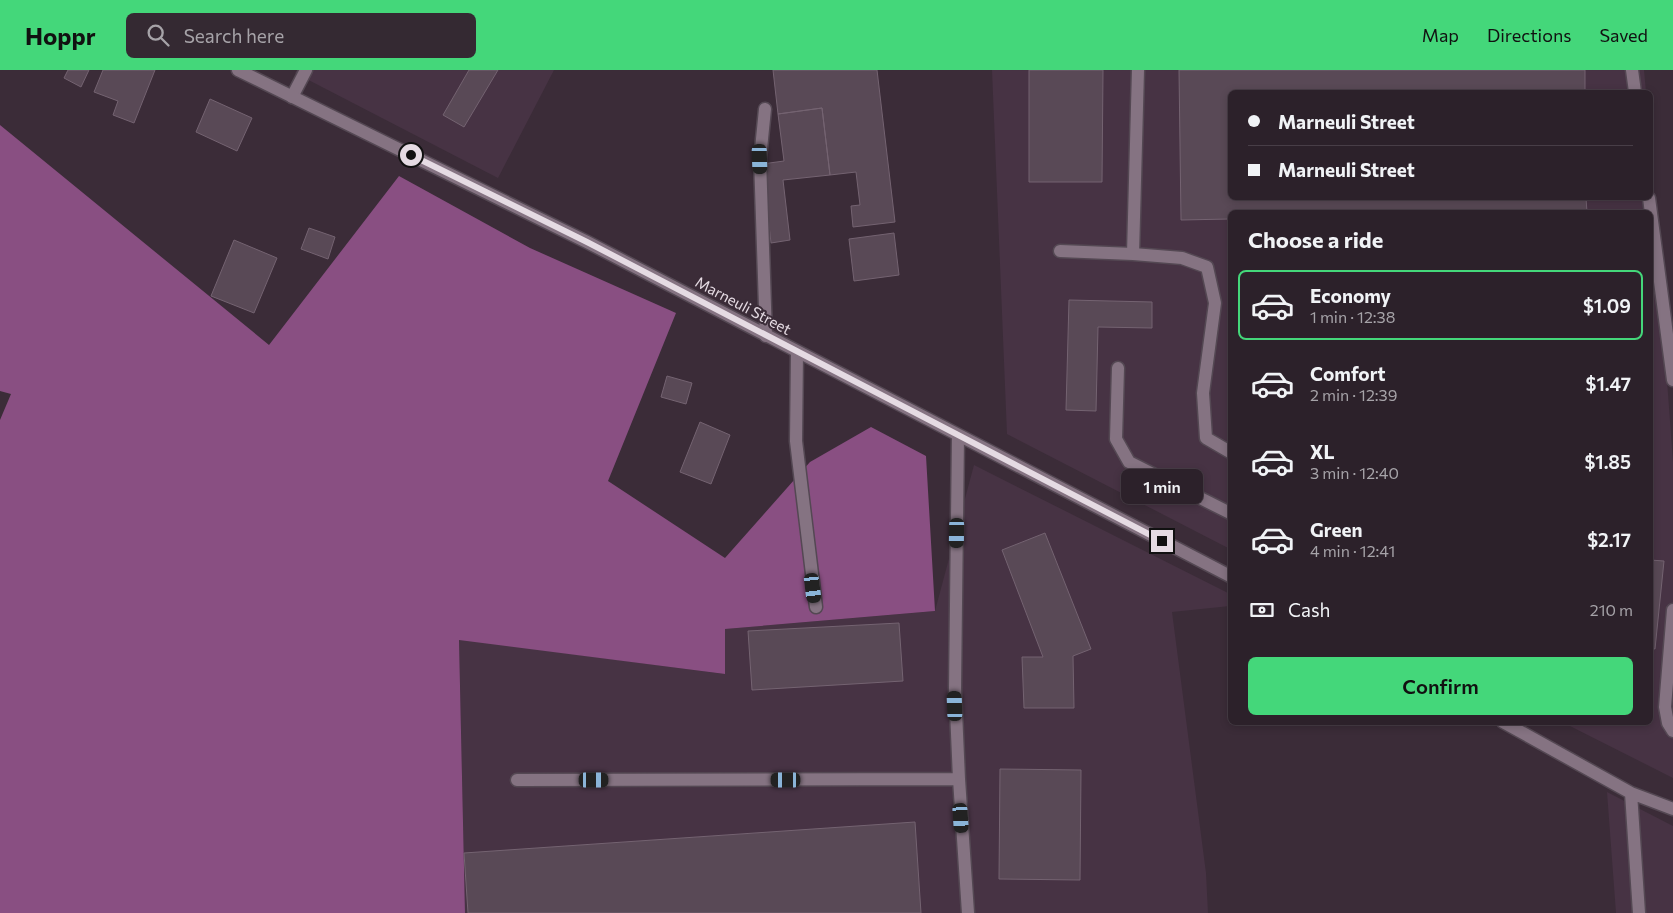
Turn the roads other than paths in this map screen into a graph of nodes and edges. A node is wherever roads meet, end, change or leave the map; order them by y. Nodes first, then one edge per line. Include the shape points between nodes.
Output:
1 (238, 70) edge
2 (306, 70) edge
3 (1138, 70) edge
4 (1632, 70) edge
5 (1635, 90) edge
6 (292, 97) junction
7 (765, 109) dead end
8 (1653, 228) edge
9 (1060, 251) dead end
10 (1133, 254) junction
11 (766, 336) junction
12 (796, 352) junction
13 (1118, 368) dead end
14 (1673, 380) edge
15 (958, 436) junction
16 (1228, 451) edge
17 (1228, 512) edge
18 (1228, 575) edge
19 (816, 607) dead end
20 (1673, 610) edge
21 (1508, 725) edge
22 (1673, 730) edge
23 (517, 780) dead end
24 (959, 780) junction
25 (1631, 793) junction
26 (1673, 809) edge
27 (968, 913) edge
28 (1640, 913) edge

1 - 6 street, Marneuli Street
2 - 6 street
3 - 10 street
4 - 5 street
6 - 11 street, Marneuli Street via 587,242
7 - 11 street via 760,159
8 - 14 street
9 - 10 street
10 - 16 street via 1182,258 1207,267 1215,303 1203,394 1206,438
11 - 12 street, Marneuli Street
12 - 15 street, Marneuli Street
12 - 19 street via 796,441
13 - 17 street via 1116,439 1129,462
15 - 18 street, Marneuli Street
15 - 24 street via 955,688
20 - 22 street via 1665,707
21 - 25 street
23 - 24 street
24 - 27 street
25 - 26 street
25 - 28 street

